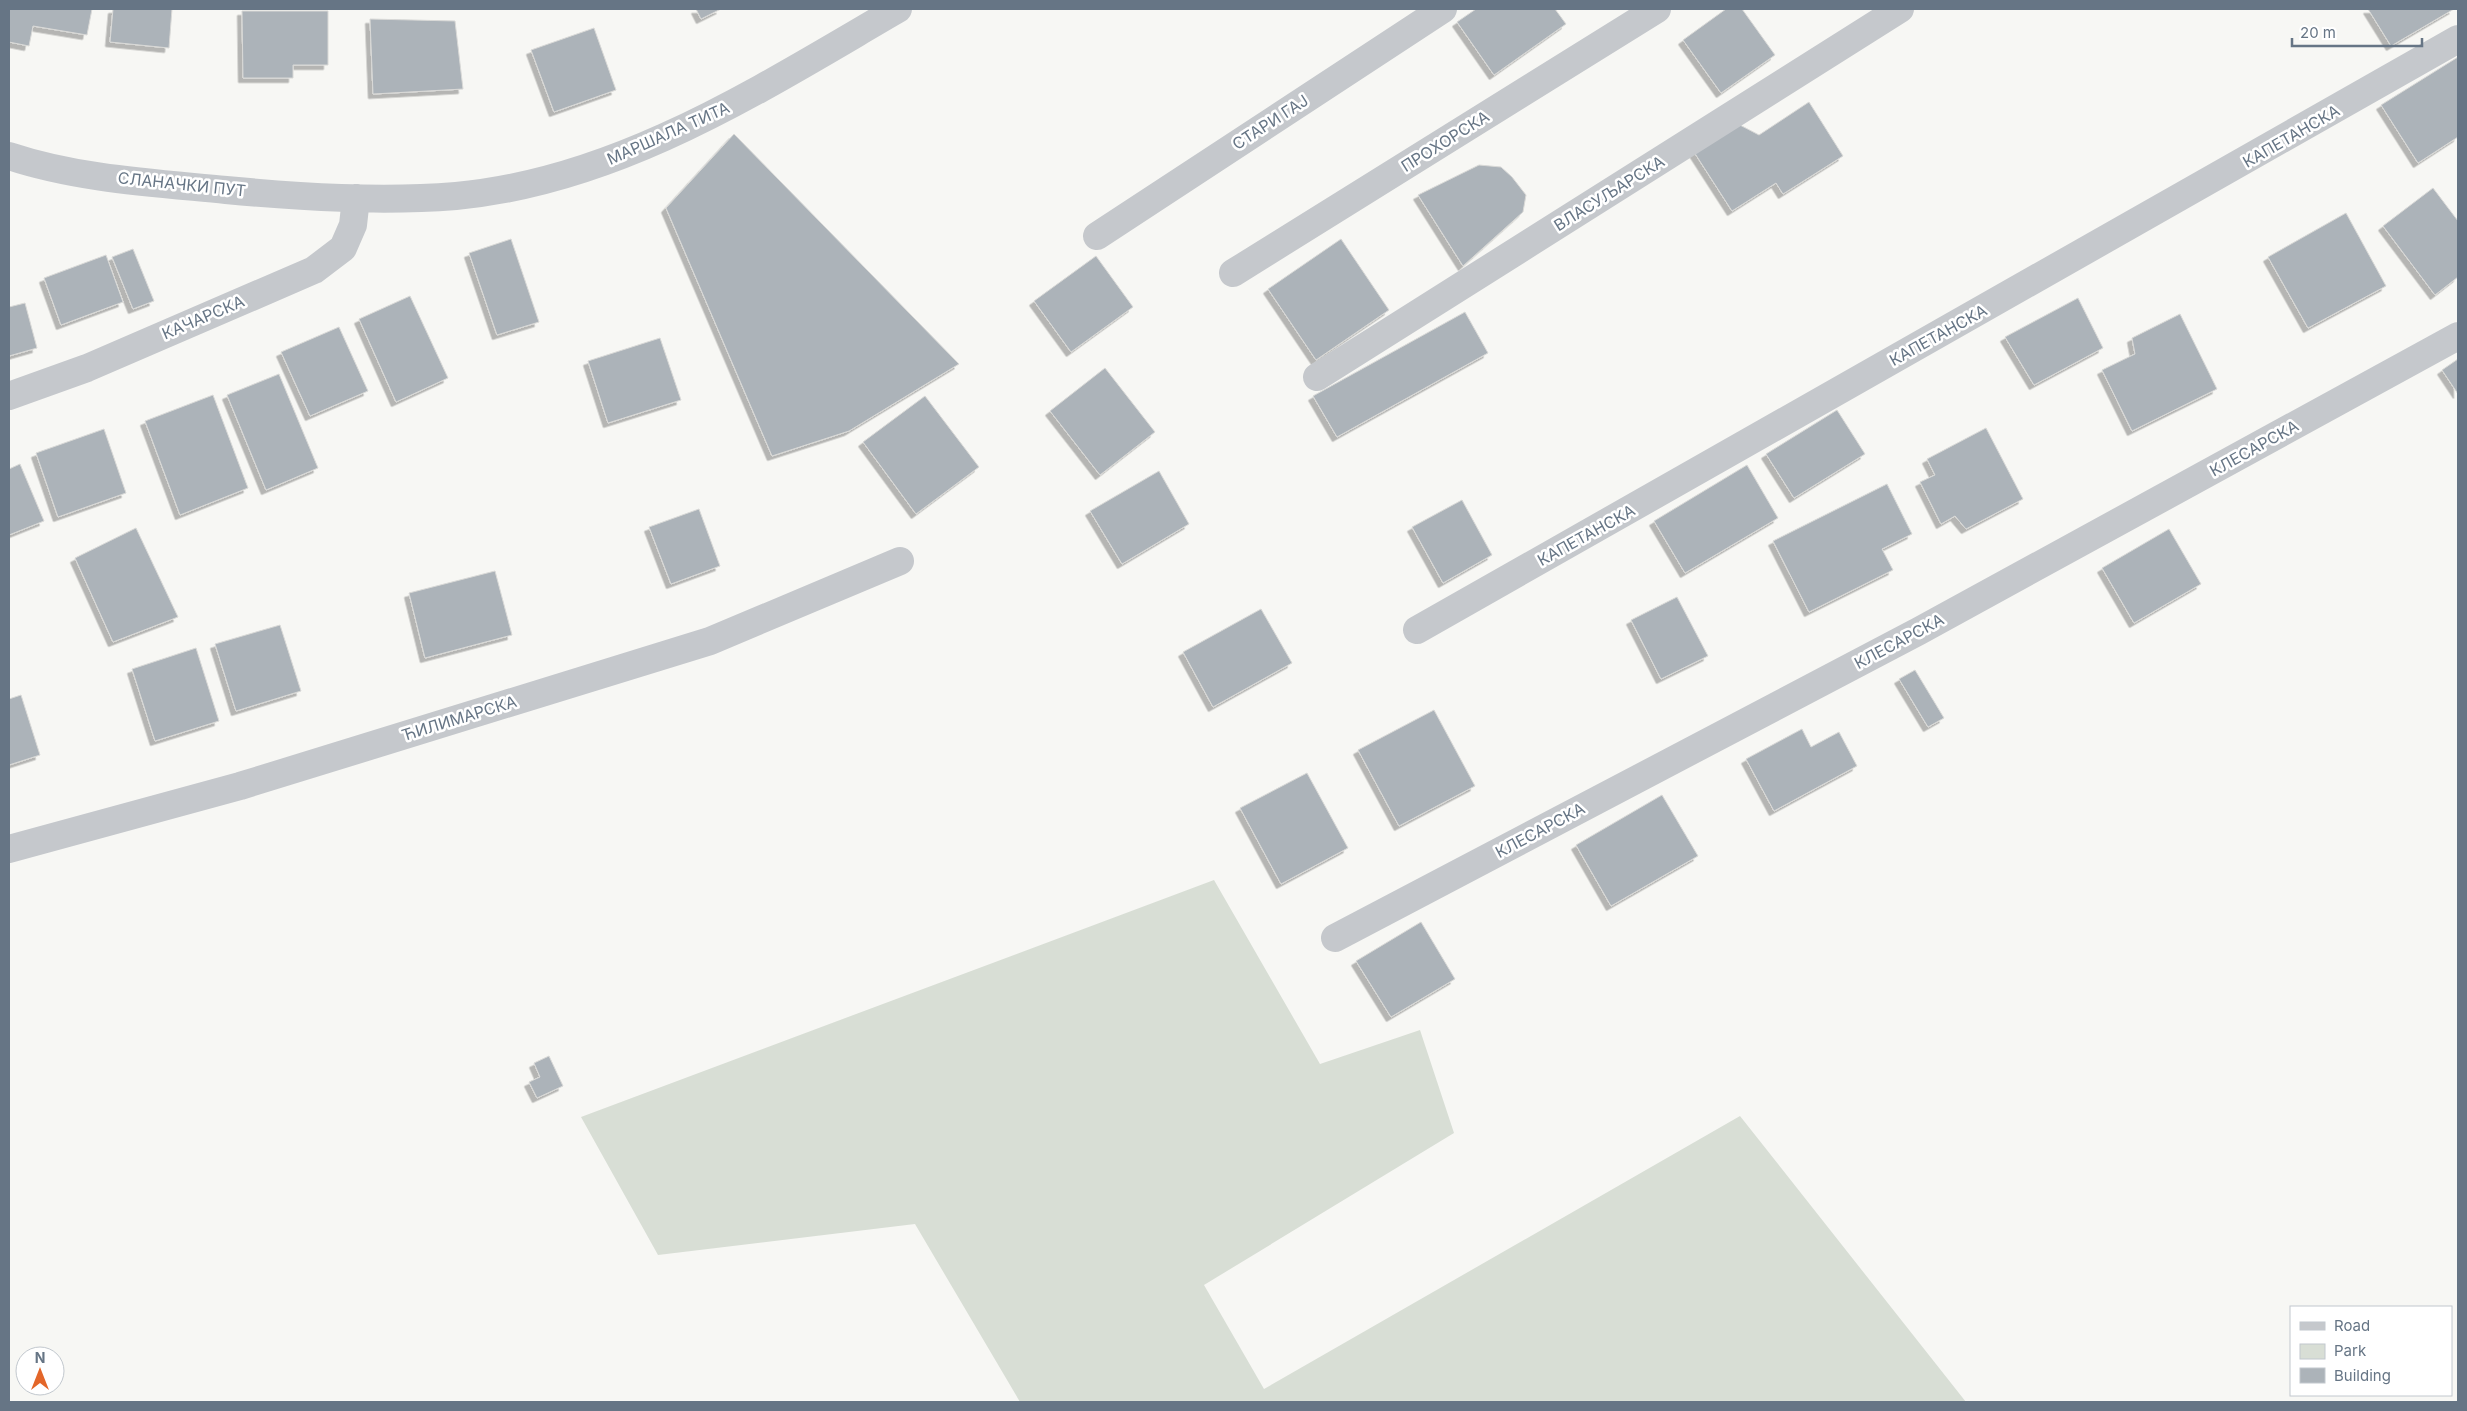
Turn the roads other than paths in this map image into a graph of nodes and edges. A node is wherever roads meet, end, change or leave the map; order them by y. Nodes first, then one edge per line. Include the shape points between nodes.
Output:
1 (898, 9) edge
2 (1443, 9) edge
3 (1657, 9) edge
4 (1900, 9) edge
5 (2458, 39) edge
6 (9, 156) edge
7 (356, 198) junction
8 (1097, 236) dead end
9 (1233, 273) dead end
10 (2458, 336) edge
11 (1317, 377) dead end
12 (9, 396) edge
13 (900, 561) dead end
14 (1417, 630) dead end
15 (9, 849) edge
16 (1335, 938) dead end

1 - 7 street, МАРШАЛА ТИТА via 744,99 616,159 552,177 458,195
2 - 8 street, СТАРИ ГАЈ
3 - 9 street, ПРОХОРСКА
4 - 11 street, ВЛАСУЉАРСКА
5 - 14 street, КАПЕТАНСКА
6 - 7 street, СЛАНАЧКИ ПУТ via 82,173 183,186
7 - 12 street, КАЧАРСКА via 353,225 343,248 314,270 87,368
10 - 16 street, КЛЕСАРСКА via 1919,631
13 - 15 street, ЋИЛИМАРСКА via 710,640 240,786

